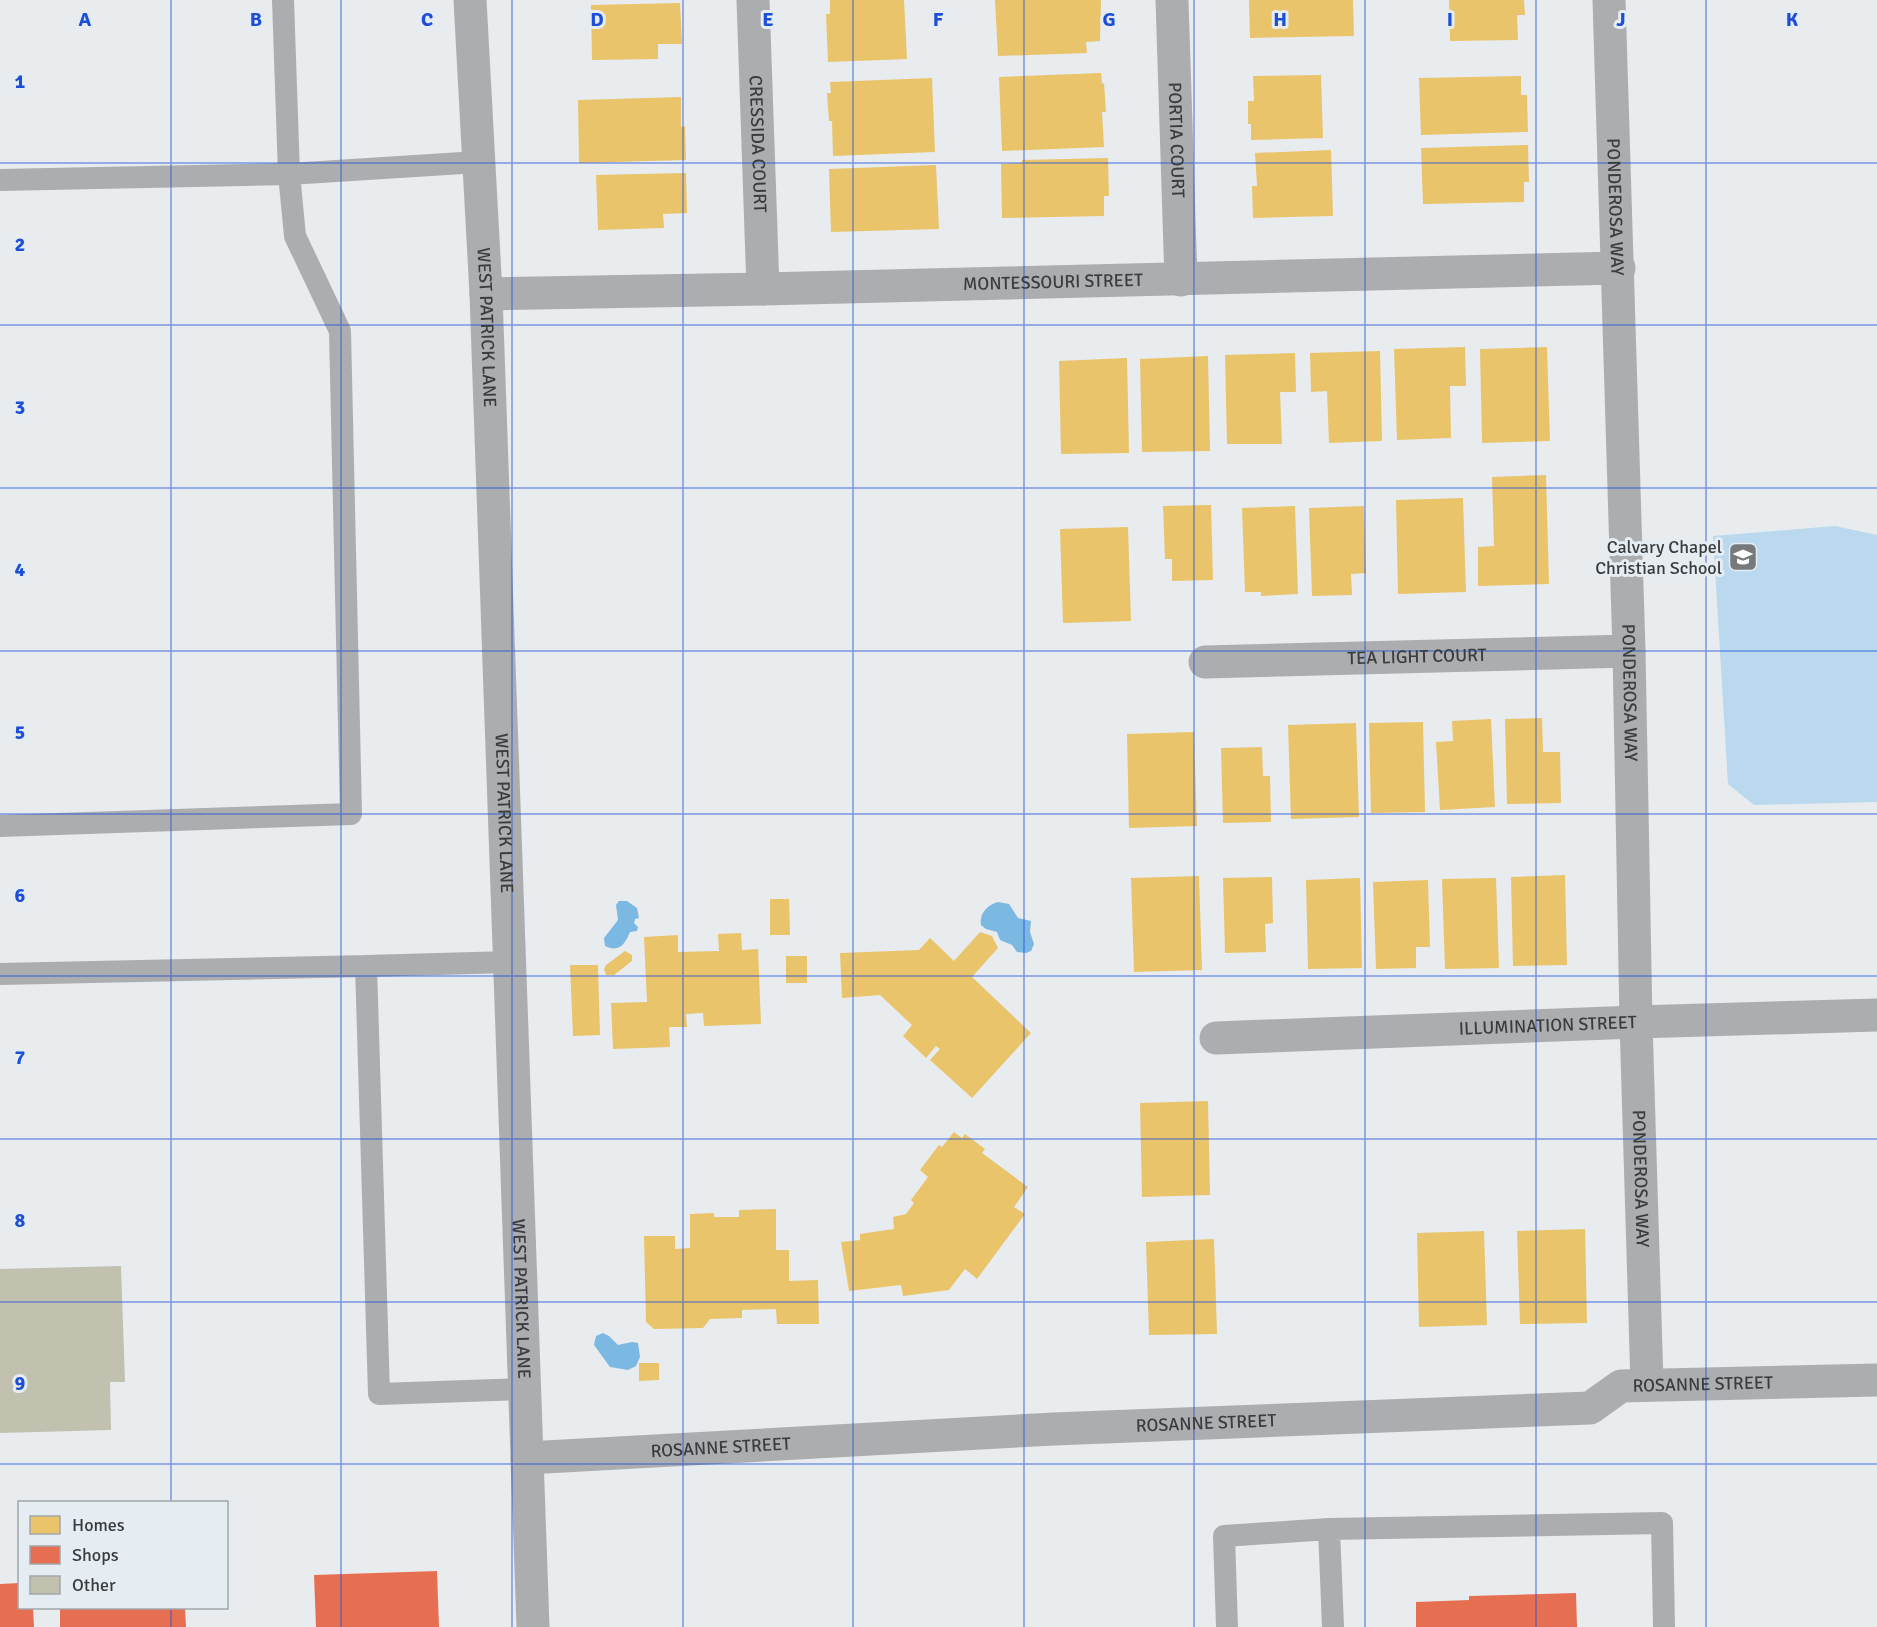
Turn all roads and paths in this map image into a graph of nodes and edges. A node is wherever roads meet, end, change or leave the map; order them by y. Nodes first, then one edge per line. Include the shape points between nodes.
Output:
1 (283, 0) edge
2 (470, 0) edge
3 (753, 0) edge
4 (1172, 0) edge
5 (1609, 0) edge
6 (478, 162) junction
7 (289, 174) junction
8 (0, 180) edge
9 (1619, 268) junction
10 (1181, 280) junction
11 (763, 289) junction
12 (486, 294) junction
13 (1629, 651) junction
14 (1205, 662) dead end
15 (0, 826) edge
16 (510, 962) junction
17 (366, 966) junction
18 (0, 974) edge
19 (1877, 1015) edge
20 (1636, 1022) junction
21 (1216, 1038) dead end
22 (1877, 1380) edge
23 (1647, 1384) junction
24 (525, 1389) junction
25 (527, 1458) junction
26 (1329, 1529) junction
27 (533, 1627) edge
28 (1227, 1627) edge
29 (1333, 1627) edge
30 (1664, 1627) edge

1 - 7 lane
2 - 6 street, WEST PATRICK LANE
3 - 11 street, CRESSIDA COURT
4 - 10 street, PORTIA COURT
5 - 9 street, PONDEROSA WAY
6 - 7 lane
6 - 12 street, WEST PATRICK LANE
7 - 8 lane
7 - 15 lane via 295,236 340,331 351,814
9 - 10 street, MONTESSOURI STREET
9 - 13 street, PONDEROSA WAY
10 - 11 street, MONTESSOURI STREET
11 - 12 street, MONTESSOURI STREET
12 - 16 street, WEST PATRICK LANE
13 - 14 street, TEA LIGHT COURT
13 - 20 street, PONDEROSA WAY
16 - 17 lane
16 - 24 street, WEST PATRICK LANE
17 - 18 lane
17 - 24 lane via 379,1394
19 - 20 street, ILLUMINATION STREET
20 - 21 street, ILLUMINATION STREET
20 - 23 street, PONDEROSA WAY
22 - 23 street, ROSANNE STREET
23 - 25 street, ROSANNE STREET via 1621,1386 1590,1408 1054,1429
24 - 25 street, WEST PATRICK LANE
25 - 27 street, WEST PATRICK LANE
26 - 28 lane via 1224,1536
26 - 29 lane
26 - 30 lane via 1662,1523

